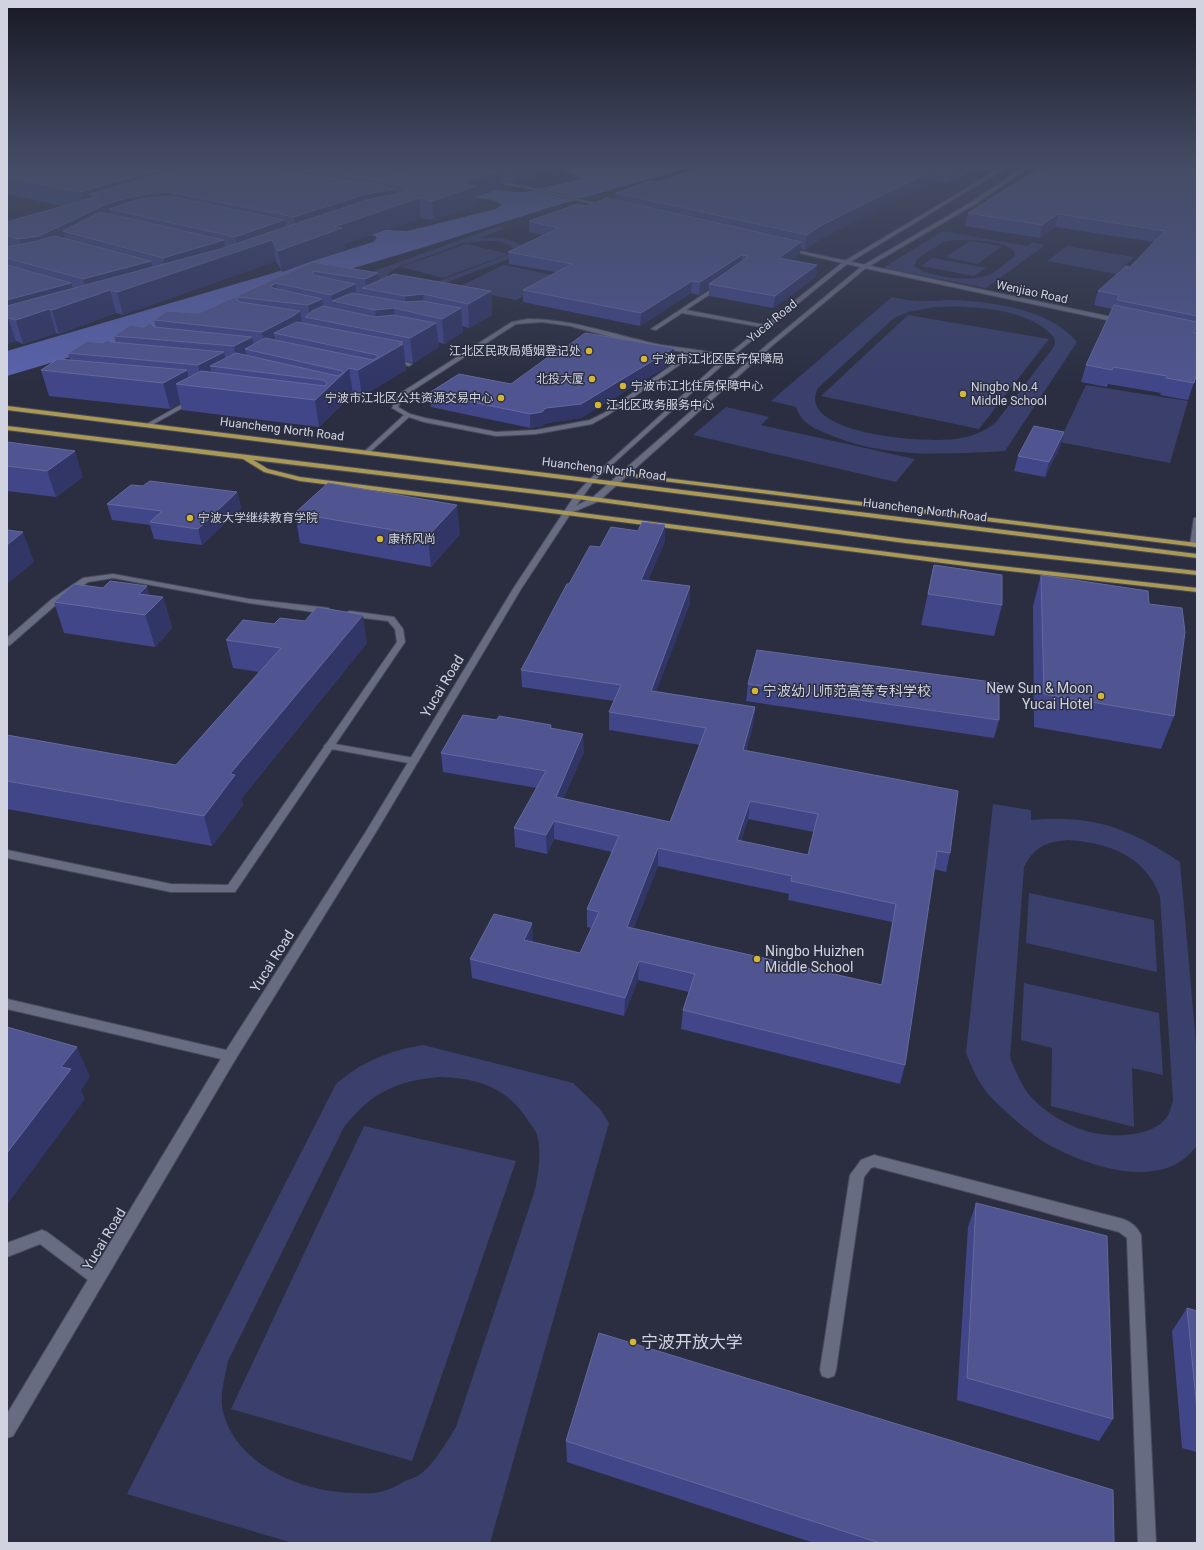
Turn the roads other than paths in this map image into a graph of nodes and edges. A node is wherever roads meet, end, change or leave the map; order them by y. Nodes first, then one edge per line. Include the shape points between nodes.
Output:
1 (885, 239) edge
2 (911, 239) edge
3 (784, 248) edge
4 (845, 263) junction
5 (864, 267) junction
6 (725, 282) edge
7 (681, 311) junction
8 (1127, 322) edge
9 (765, 327) junction
10 (654, 329) dead end
11 (694, 352) junction
12 (727, 358) junction
13 (386, 360) edge
14 (409, 364) edge
15 (188, 393) edge
16 (7, 408) edge
17 (408, 415) junction
18 (148, 425) junction
19 (7, 428) edge
20 (367, 452) junction
21 (243, 456) junction
22 (624, 475) junction
23 (592, 480) junction
24 (615, 482) junction
25 (578, 497) junction
26 (596, 500) junction
27 (568, 512) junction
28 (1197, 520) edge
29 (1195, 545) edge
30 (1197, 556) edge
31 (1197, 573) edge
32 (1197, 590) edge
33 (7, 643) edge
34 (329, 746) junction
35 (414, 761) junction
36 (7, 854) edge
37 (7, 1004) edge
38 (230, 1056) junction
39 (7, 1250) edge
40 (98, 1278) junction
41 (828, 1370) dead end
42 (7, 1430) edge
43 (1147, 1543) edge

1 - 4 main road, Yucai Road
2 - 5 main road, Yucai Road
3 - 4 main road, Wenjiao Road
4 - 5 main road, Wenjiao Road
4 - 9 main road, Yucai Road
5 - 8 main road, Wenjiao Road
5 - 22 main road, Yucai Road via 771,344
6 - 7 main road
7 - 9 main road
7 - 10 main road
9 - 12 main road, Yucai Road
11 - 12 main road
11 - 17 main road via 592,422 536,432 496,434
11 - 17 main road via 624,339 560,323 537,320 514,323 401,395 395,408
12 - 23 main road, Yucai Road
13 - 14 main road
15 - 18 main road via 196,396
16 - 18 main road, Huancheng North Road
17 - 20 main road
18 - 20 main road, Huancheng North Road
19 - 21 main road
20 - 23 main road, Huancheng North Road
21 - 25 main road
21 - 27 main road via 266,471 300,479
22 - 24 main road, Yucai Road
22 - 29 main road
23 - 24 main road, Huancheng North Road
23 - 25 main road, Yucai Road
24 - 26 main road, Yucai Road
24 - 30 main road, Huancheng North Road
25 - 26 main road
25 - 27 main road, Yucai Road
26 - 27 main road, Yucai Road
26 - 31 main road via 905,541
27 - 32 main road via 974,565
27 - 35 main road, Yucai Road via 517,589
28 - 29 main road
33 - 34 main road via 55,601 86,580 113,576 249,601 391,619 399,629 401,642
34 - 35 main road
34 - 36 main road via 230,889 171,888
35 - 38 main road, Yucai Road
37 - 38 main road
38 - 40 main road, Yucai Road
39 - 40 main road via 42,1237
40 - 42 main road, Yucai Road
41 - 43 main road via 857,1175 866,1164 874,1161 1124,1226 1134,1236

